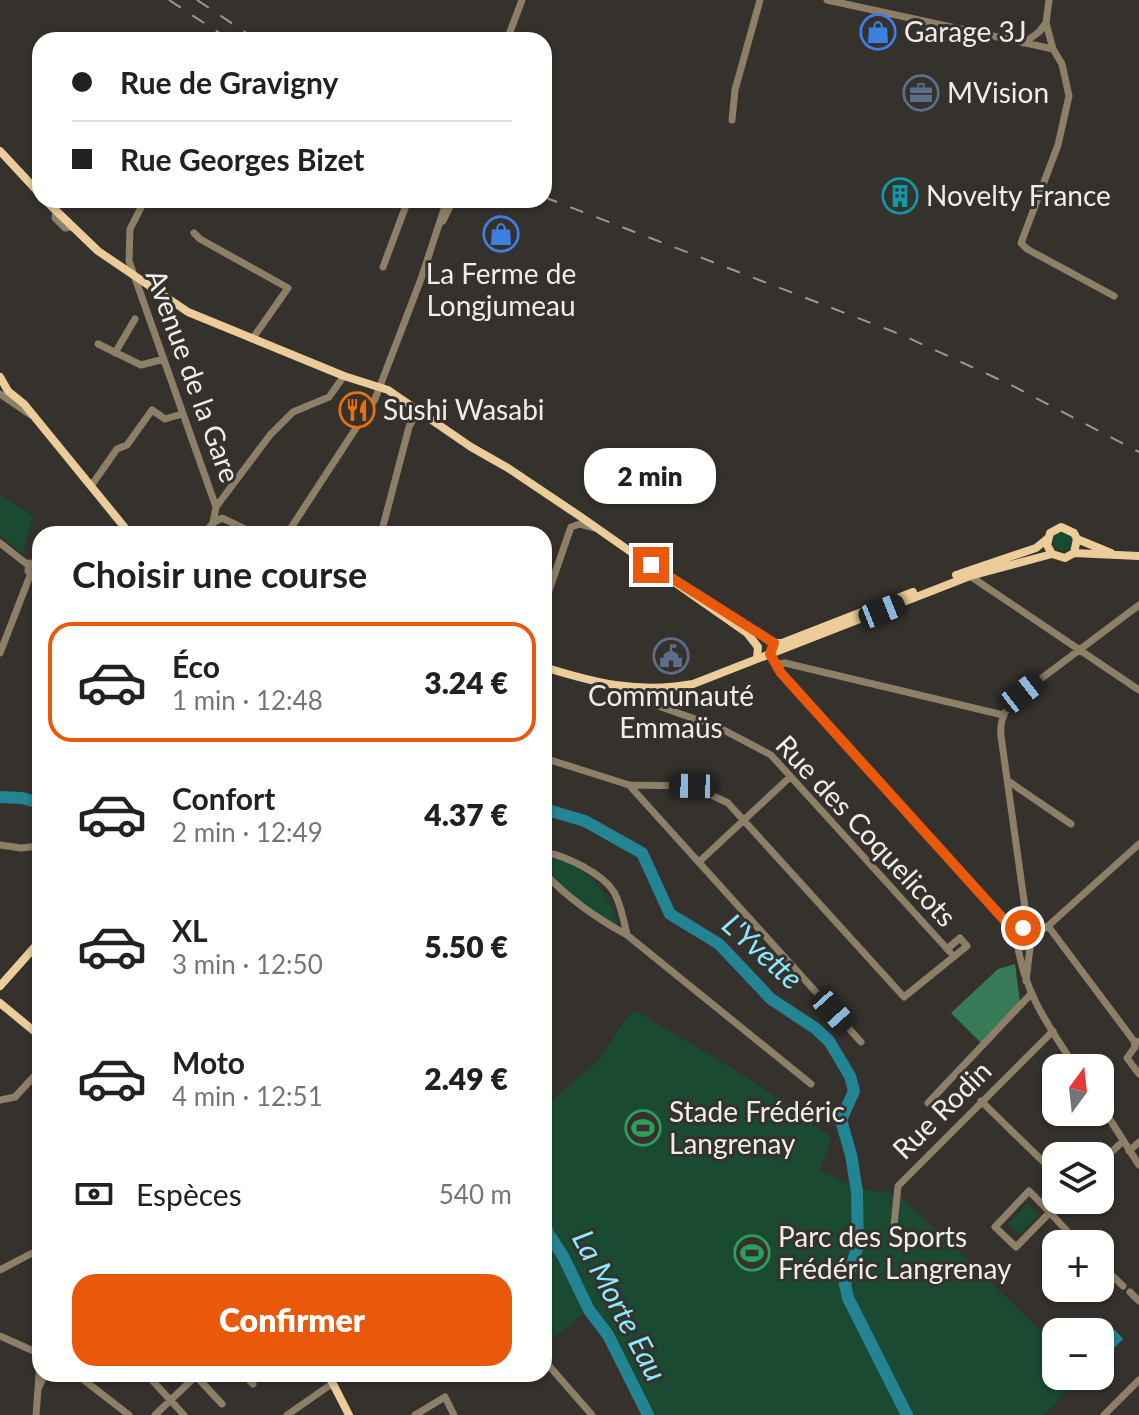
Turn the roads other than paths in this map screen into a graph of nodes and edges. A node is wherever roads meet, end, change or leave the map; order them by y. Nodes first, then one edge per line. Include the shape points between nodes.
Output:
1 (522, 0) edge
2 (763, 0) edge
3 (827, 0) edge
4 (1049, 0) edge
5 (1046, 23) junction
6 (510, 32) edge
7 (1024, 43) junction
8 (1053, 49) junction
9 (732, 120) dead end
10 (0, 151) edge
11 (32, 185) edge
12 (53, 208) edge
13 (140, 208) edge
14 (405, 208) edge
15 (445, 208) edge
16 (449, 208) edge
17 (438, 230) junction
18 (194, 233) dead end
19 (383, 267) dead end
20 (130, 274) junction
21 (1114, 296) dead end
22 (135, 319) dead end
23 (253, 338) junction
24 (98, 344) dead end
25 (115, 353) junction
26 (164, 359) junction
27 (344, 376) junction
28 (0, 377) edge
29 (380, 387) junction
30 (3, 391) edge
31 (418, 410) junction
32 (182, 414) junction
33 (91, 486) junction
34 (216, 507) junction
35 (213, 523) junction
36 (124, 526) edge
37 (211, 526) edge
38 (239, 526) edge
39 (292, 526) edge
40 (383, 526) edge
41 (597, 529) junction
42 (1047, 539) junction
43 (1077, 539) junction
44 (0, 543) edge
45 (1074, 553) junction
46 (1111, 553) junction
47 (1052, 554) junction
48 (1139, 556) edge
49 (32, 566) edge
50 (32, 575) edge
51 (970, 576) junction
52 (552, 582) edge
53 (698, 598) junction
54 (1139, 605) edge
55 (774, 643) junction
56 (1079, 650) junction
57 (0, 653) edge
58 (770, 654) junction
59 (757, 658) junction
60 (776, 664) junction
61 (552, 669) edge
62 (650, 689) junction
63 (1139, 690) edge
64 (1003, 715) junction
65 (552, 761) edge
66 (790, 777) junction
67 (1008, 781) junction
68 (629, 785) junction
69 (746, 820) junction
70 (1071, 824) dead end
71 (0, 845) edge
72 (32, 847) edge
73 (1137, 849) edge
74 (552, 854) edge
75 (700, 861) junction
76 (552, 881) edge
77 (1048, 926) junction
78 (627, 935) junction
79 (1030, 935) junction
80 (1017, 937) junction
81 (947, 949) junction
82 (32, 950) edge
83 (954, 957) junction
84 (1026, 984) junction
85 (0, 986) edge
86 (1030, 995) junction
87 (0, 1003) edge
88 (32, 1029) edge
89 (1053, 1031) junction
90 (861, 1042) dead end
91 (1137, 1042) edge
92 (1067, 1054) edge
93 (1139, 1074) edge
94 (32, 1079) edge
95 (811, 1084) dead end
96 (0, 1100) edge
97 (981, 1101) junction
98 (928, 1103) dead end
99 (1114, 1126) edge
100 (1123, 1141) junction
101 (1139, 1142) edge
102 (1114, 1150) edge
103 (1129, 1151) junction
104 (1042, 1160) edge
105 (1139, 1165) edge
106 (1050, 1213) joint
107 (1051, 1214) edge
108 (1066, 1230) edge
109 (893, 1235) dead end
110 (32, 1253) edge
111 (0, 1270) edge
112 (1114, 1277) edge
113 (1139, 1301) edge
114 (0, 1336) edge
115 (32, 1350) edge
116 (552, 1369) edge
117 (1139, 1380) edge
118 (39, 1382) edge
119 (42, 1382) edge
120 (86, 1382) edge
121 (154, 1382) edge
122 (189, 1382) edge
123 (202, 1382) edge
124 (333, 1383) joint
125 (38, 1389) junction
126 (171, 1400) junction
127 (222, 1404) dead end
128 (36, 1415) edge
129 (129, 1415) edge
130 (155, 1415) edge
131 (184, 1415) edge
132 (287, 1415) edge
133 (349, 1415) edge
134 (415, 1415) edge
135 (454, 1415) edge
136 (592, 1415) edge
137 (1104, 1415) edge

1 - 6 street
2 - 9 street via 735,90
3 - 7 street
4 - 5 street
5 - 7 street
5 - 8 street
7 - 8 street
8 - 21 street via 1069,96 1058,145 1021,243
10 - 11 main road
12 - 20 main road via 90,245
13 - 20 street, Avenue de la Gare via 128,242
14 - 19 street
15 - 17 street
16 - 17 street
17 - 29 street
18 - 23 street via 288,288
20 - 23 main road via 188,312
20 - 26 street, Avenue de la Gare
22 - 25 street
23 - 27 main road
24 - 25 street
25 - 26 street via 141,365
26 - 32 street, Avenue de la Gare
27 - 29 main road
27 - 34 street via 329,397 293,412 270,435
28 - 30 main road
29 - 31 main road
29 - 39 street
30 - 33 main road via 24,404
31 - 40 street
31 - 41 main road
32 - 33 street via 165,419 152,410
32 - 34 street, Avenue de la Gare
33 - 36 main road
34 - 35 street, Avenue de la Gare
35 - 37 street
35 - 38 street via 225,518
41 - 52 street via 571,527
41 - 53 main road
42 - 43 main road via 1061,527
42 - 47 main road
42 - 55 main road via 1036,548
43 - 45 main road
43 - 46 main road
44 - 49 street via 7,554
45 - 46 main road
45 - 47 main road via 1065,558
46 - 48 main road
47 - 51 main road
50 - 57 street
51 - 56 street
51 - 58 main road
53 - 55 main road
53 - 59 main road via 754,640
54 - 56 street
55 - 58 street
56 - 63 street
56 - 64 street via 1022,693
58 - 59 main road
58 - 60 street
59 - 62 main road via 693,684
60 - 64 street
60 - 80 street
61 - 62 main road via 603,685
62 - 66 street, Rue des Coquelicots via 656,704 762,749
64 - 67 street
65 - 68 street
66 - 69 street
66 - 81 street, Rue des Coquelicots
67 - 70 street
67 - 79 street
68 - 69 street via 693,786 728,803
68 - 75 street
69 - 75 street
69 - 83 street, Rue des Coquelicots via 904,997
71 - 72 street
73 - 77 street
74 - 78 street via 593,873 613,891
75 - 90 street
76 - 78 street via 596,918
77 - 79 street
77 - 91 street
78 - 95 street
79 - 80 street via 1023,928
79 - 80 street via 1026,944
79 - 84 street
80 - 84 street
81 - 83 street, Rue des Coquelicots
81 - 83 street via 960,938 967,946
82 - 85 main road
84 - 86 street
86 - 89 street
86 - 98 street
87 - 88 main road
89 - 92 street
89 - 97 street, Rue Rodin
91 - 93 street via 1127,1058
94 - 96 street via 15,1097
97 - 104 street
97 - 109 street, Rue Rodin via 898,1186
99 - 100 street
100 - 102 street
100 - 103 street
101 - 103 street
103 - 105 street
106 - 106 street via 1029,1191 995,1227 1016,1247
107 - 108 street
110 - 111 street
112 - 113 street
114 - 115 street
116 - 136 street
117 - 137 street
118 - 125 street
119 - 125 street
120 - 129 street
121 - 126 street
122 - 126 street
123 - 127 street
124 - 132 street
124 - 133 main road
125 - 128 street
126 - 130 street
126 - 131 street
134 - 135 street via 445,1397

